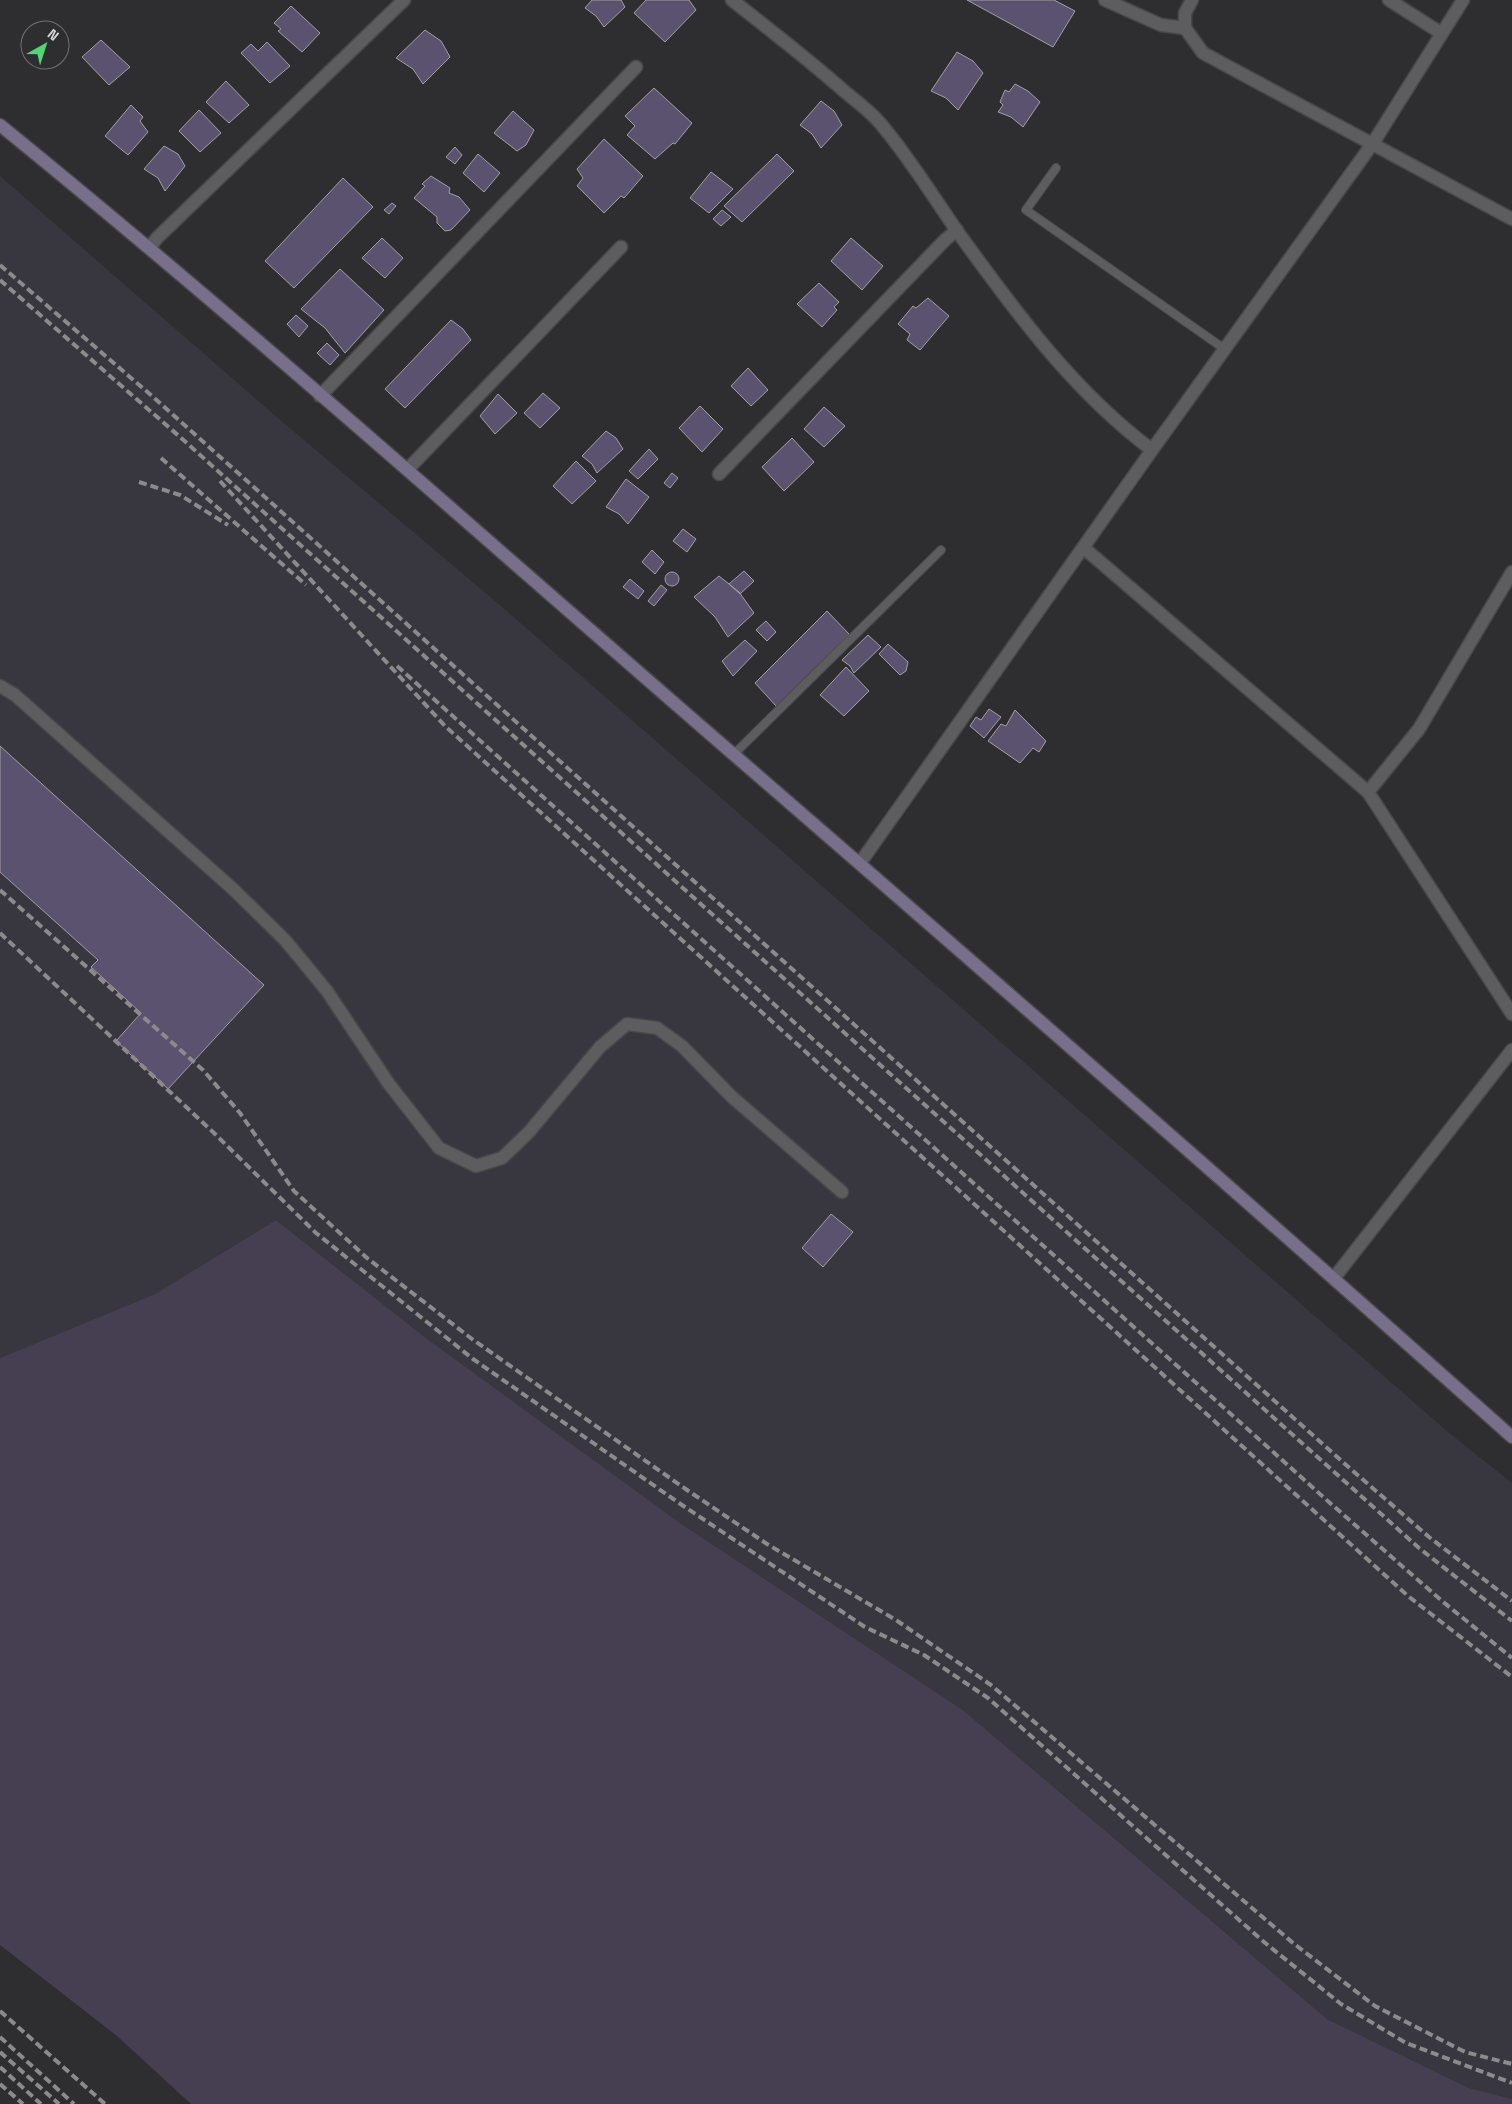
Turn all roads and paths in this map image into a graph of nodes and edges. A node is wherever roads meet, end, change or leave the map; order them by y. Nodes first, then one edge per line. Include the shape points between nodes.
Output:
1 (404, 0) edge
2 (732, 0) edge
3 (1105, 0) edge
4 (1192, 0) edge
5 (1389, 0) edge
6 (1463, 0) edge
7 (1185, 28) junction
8 (1441, 33) junction
9 (636, 67) dead end
10 (0, 125) edge
11 (1373, 143) junction
12 (1056, 168) dead end
13 (1512, 219) edge
14 (957, 230) junction
15 (150, 247) junction
16 (621, 247) dead end
17 (1226, 350) junction
18 (320, 396) junction
19 (1152, 450) junction
20 (408, 469) junction
21 (720, 474) dead end
22 (1084, 548) junction
23 (941, 550) dead end
24 (1512, 572) edge
25 (0, 686) edge
26 (734, 754) junction
27 (1368, 792) junction
28 (860, 863) junction
29 (1512, 1014) edge
30 (1512, 1050) edge
31 (842, 1192) dead end
32 (1334, 1278) junction
33 (1512, 1437) edge

1 - 15 street
2 - 14 street via 879,122 920,174
3 - 7 street via 1161,25
4 - 7 street via 1185,13
5 - 8 street
6 - 8 street
7 - 11 street via 1203,53
8 - 11 street
9 - 18 street
10 - 15 main road
11 - 13 street
11 - 17 street
12 - 17 lane via 1026,210
14 - 19 street via 1030,329 1075,382 1130,434
14 - 21 street
15 - 18 main road
16 - 20 street
17 - 19 street
18 - 20 main road
19 - 22 street
20 - 26 main road
22 - 27 street
22 - 28 street
23 - 26 lane
24 - 27 street via 1418,729
25 - 31 street via 15,695 233,889 285,940 327,990 389,1084 440,1148 476,1166 502,1158 529,1132 600,1047 627,1024 657,1028 682,1046 732,1097
26 - 28 main road
27 - 29 street
28 - 32 main road
30 - 32 street
32 - 33 main road

